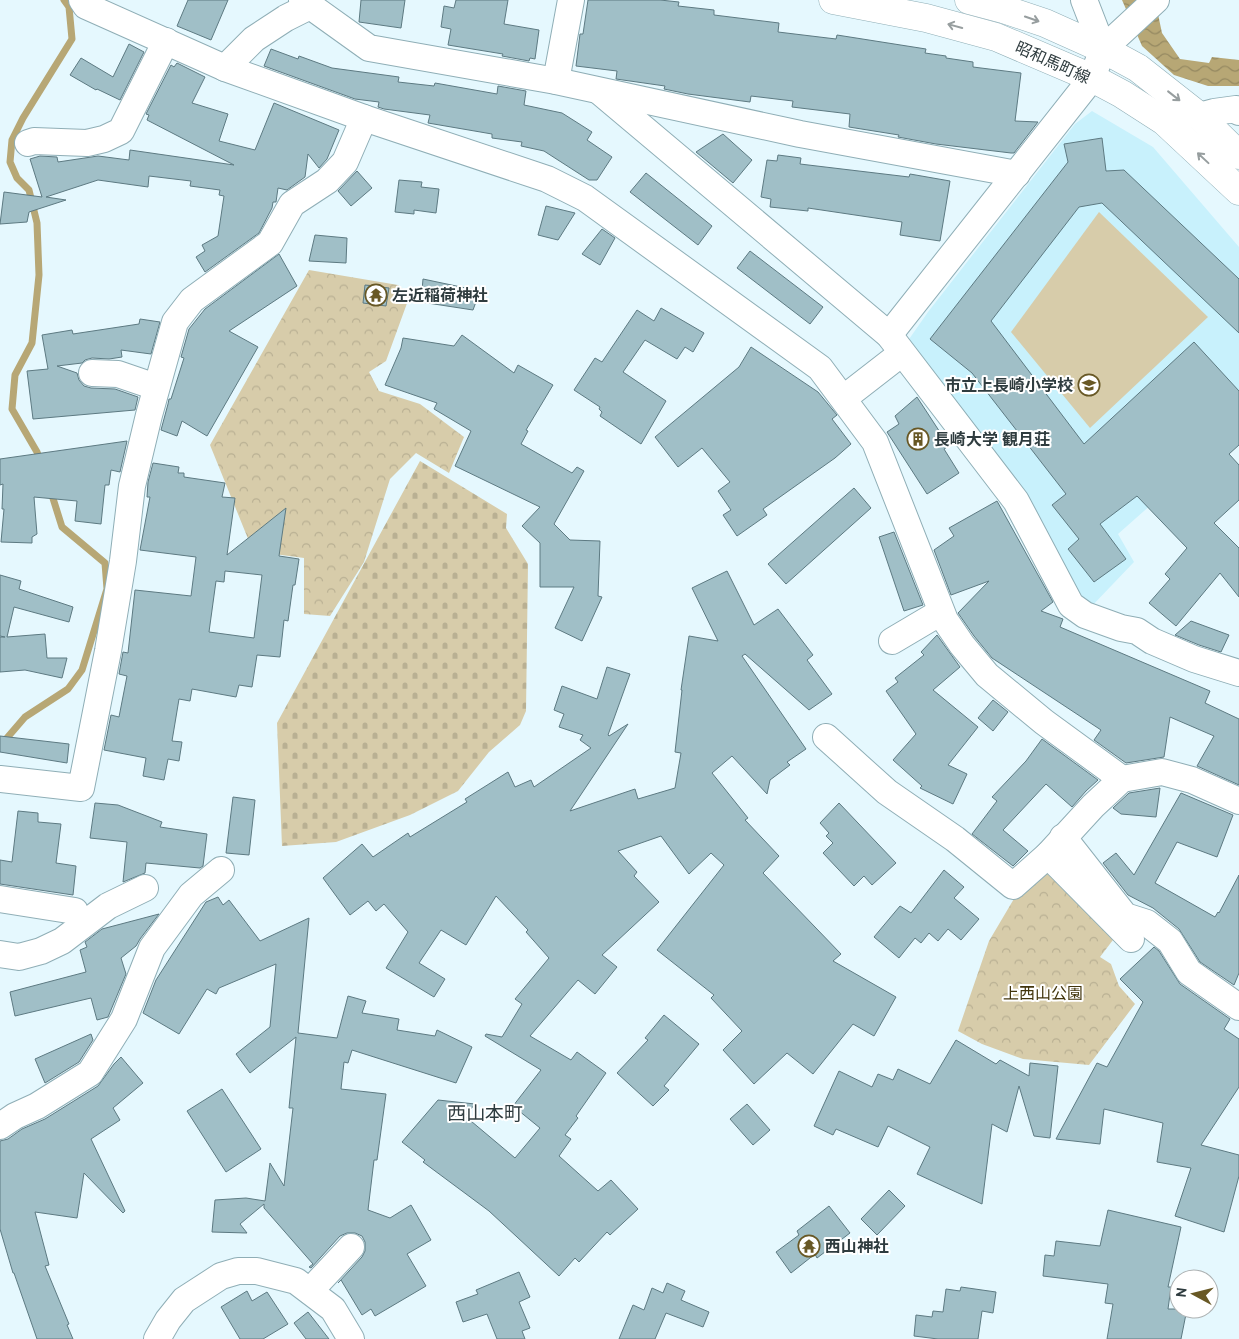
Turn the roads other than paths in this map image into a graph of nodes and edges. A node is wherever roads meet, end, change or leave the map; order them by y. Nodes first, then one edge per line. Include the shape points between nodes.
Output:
1 (82, 0) edge
2 (571, 0) edge
3 (833, 0) edge
4 (969, 0) edge
5 (1084, 0) edge
6 (1156, 0) edge
7 (306, 3) edge
8 (1003, 4) edge
9 (996, 37) junction
10 (166, 41) junction
11 (1113, 41) junction
12 (225, 68) junction
13 (1092, 78) junction
14 (556, 81) junction
15 (599, 91) junction
16 (1239, 112) edge
17 (1199, 116) junction
18 (364, 118) junction
19 (28, 143) dead end
20 (1239, 155) edge
21 (1017, 174) junction
22 (1239, 191) edge
23 (896, 344) junction
24 (92, 373) dead end
25 (156, 387) junction
26 (844, 398) junction
27 (941, 612) junction
28 (892, 641) dead end
29 (1238, 674) edge
30 (826, 737) dead end
31 (0, 779) edge
32 (1122, 780) junction
33 (1239, 801) edge
34 (1056, 846) junction
35 (221, 870) dead end
36 (145, 888) dead end
37 (0, 899) edge
38 (75, 911) dead end
39 (1131, 939) dead end
40 (0, 954) edge
41 (1239, 1007) edge
42 (0, 1126) edge
43 (352, 1247) dead end
44 (310, 1291) junction
45 (157, 1339) edge
46 (351, 1339) edge

1 - 10 street via 86,6
2 - 14 street
9 -> 3 main road, 昭和馬町線 via 926,18
4 - 8 main road, 昭和馬町線
5 - 11 street
6 - 11 street
7 - 12 street via 254,39
7 - 14 street via 369,48
8 - 9 street
8 -> 11 main road, 昭和馬町線 via 1045,23
9 - 13 main road, 昭和馬町線
10 - 12 street
10 - 19 street via 121,131 87,143
11 - 13 street
11 -> 17 main road, 昭和馬町線 via 1138,68
12 - 18 street
13 - 21 street
22 -> 13 main road, 昭和馬町線 via 1164,121
14 - 15 street
15 - 21 street via 800,134
15 - 23 street
16 - 17 street via 1236,109
17 - 20 main road, 昭和馬町線
18 - 25 street via 345,162 328,181 292,204 270,243 192,300 175,322
18 - 26 street via 514,168 586,198 820,368
21 - 23 street
23 - 26 street
23 - 29 street via 1016,501 1071,605 1085,616 1138,632 1194,659
24 - 25 street via 118,374
25 - 31 street via 132,486 108,651 81,788
26 - 27 street via 875,442
27 - 28 street
27 - 32 street via 962,646 987,675
30 - 34 street via 887,792 955,839 1014,886
32 - 33 street via 1162,772 1192,780
32 - 34 street
34 - 39 street
34 - 41 street via 1126,916 1147,922 1170,941 1189,972
35 - 42 street via 191,895 152,948 124,1019 90,1073
36 - 40 street via 108,906 62,941 42,951 19,957
37 - 38 street
43 - 44 street
44 - 45 street via 296,1281 257,1272 238,1271 221,1276 184,1300
44 - 46 street via 333,1308

